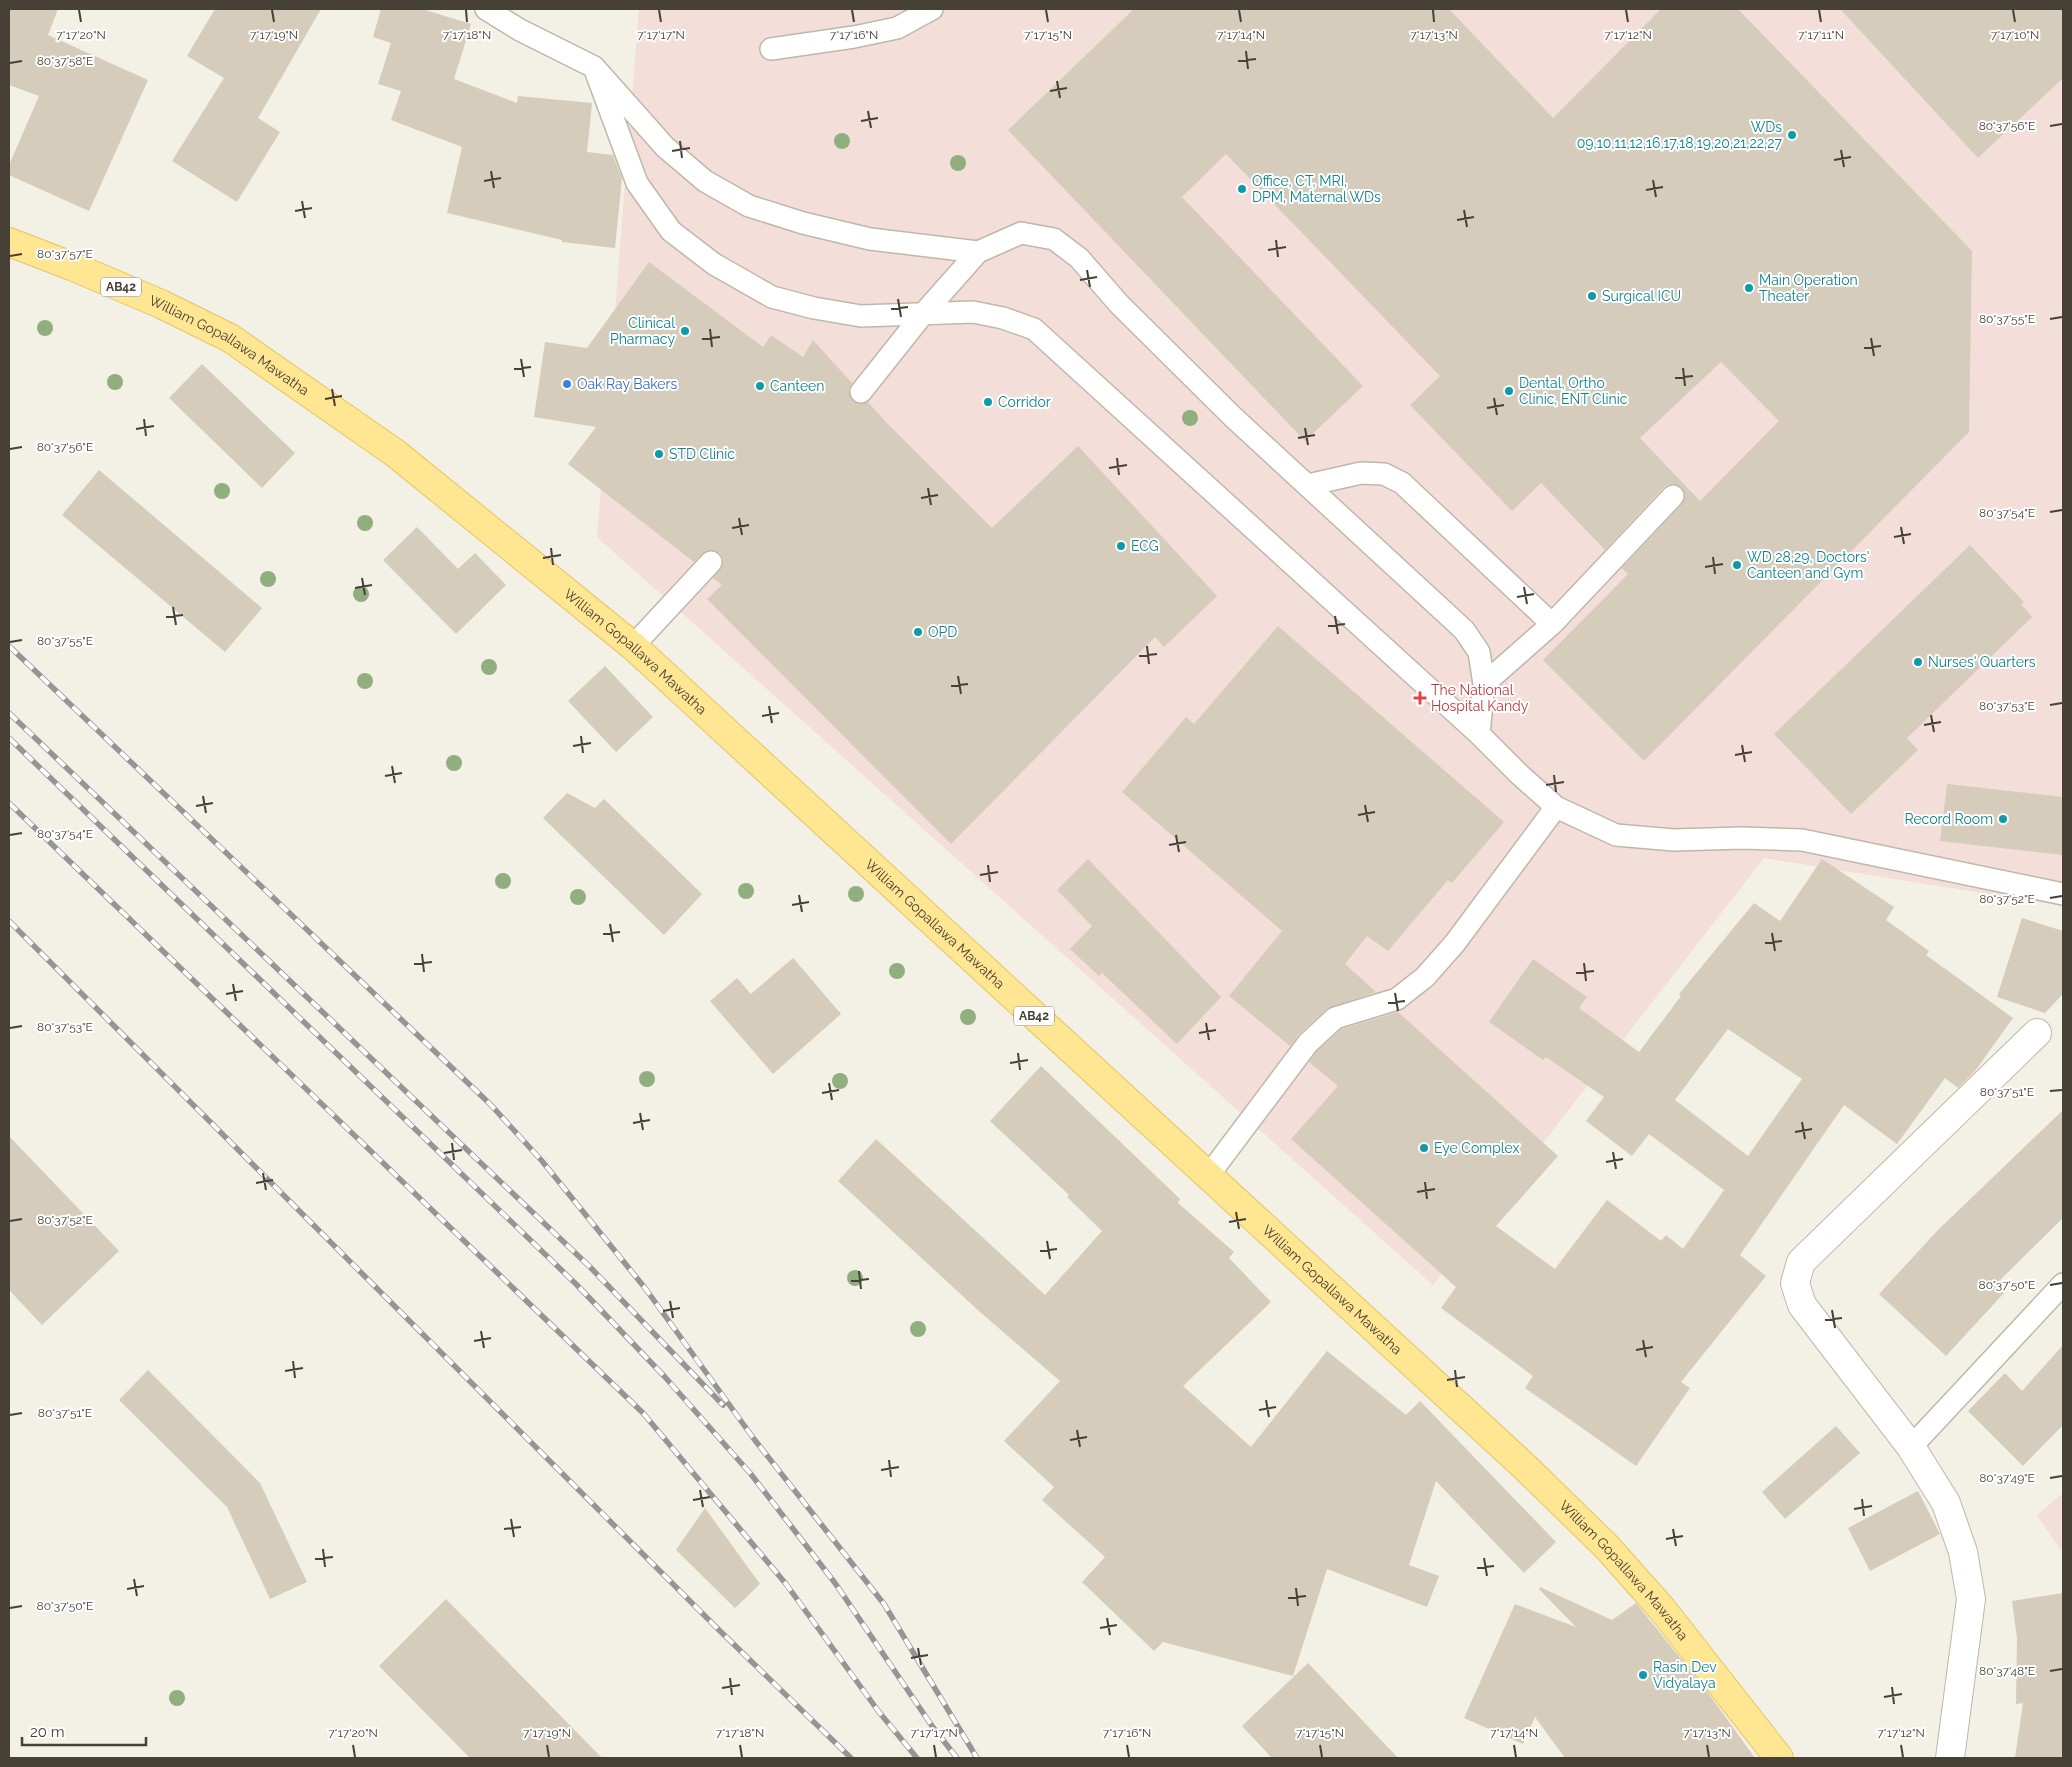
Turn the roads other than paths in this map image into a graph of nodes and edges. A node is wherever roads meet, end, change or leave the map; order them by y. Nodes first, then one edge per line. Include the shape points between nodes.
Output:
1 (486, 9) edge
2 (932, 9) edge
3 (771, 49) dead end
4 (594, 68) junction
5 (9, 242) edge
6 (978, 252) junction
7 (922, 314) junction
8 (860, 392) dead end
9 (1308, 485) junction
10 (1674, 496) dead end
11 (711, 562) dead end
12 (1552, 624) junction
13 (633, 646) junction
14 (1484, 684) junction
15 (1478, 734) junction
16 (1556, 807) junction
17 (2063, 894) edge
18 (2037, 1033) dead end
19 (1208, 1176) junction
20 (2063, 1284) edge
21 (1911, 1447) junction
22 (1779, 1758) edge
23 (1950, 1758) edge

1 - 4 lane
2 - 3 lane via 897,28
4 - 6 lane via 665,147 704,181 749,206 870,239
4 - 7 lane via 637,183 671,231 714,264 772,297 814,308 861,316
5 - 13 main road, William Gopallawa Mawatha / AB42 via 135,293 230,338 395,453
6 - 7 lane
6 - 9 lane via 1021,233 1054,239 1079,258 1119,304 1233,417
7 - 8 lane
7 - 15 lane via 973,312 1034,329
9 - 12 lane via 1361,473 1384,474 1402,483
9 - 14 lane via 1464,630 1479,652
10 - 12 lane
11 - 13 lane
12 - 14 lane
13 - 19 main road, William Gopallawa Mawatha / AB42
14 - 15 lane
15 - 16 lane
16 - 17 lane via 1616,835 1674,840 1802,840
16 - 19 lane via 1455,943 1425,977 1397,999 1335,1018 1308,1043
18 - 21 street via 1801,1262 1795,1283 1802,1305
19 - 22 main road, William Gopallawa Mawatha / AB42 via 1526,1468 1607,1547 1662,1609
20 - 21 lane
21 - 23 street via 1946,1503 1963,1552 1971,1599

